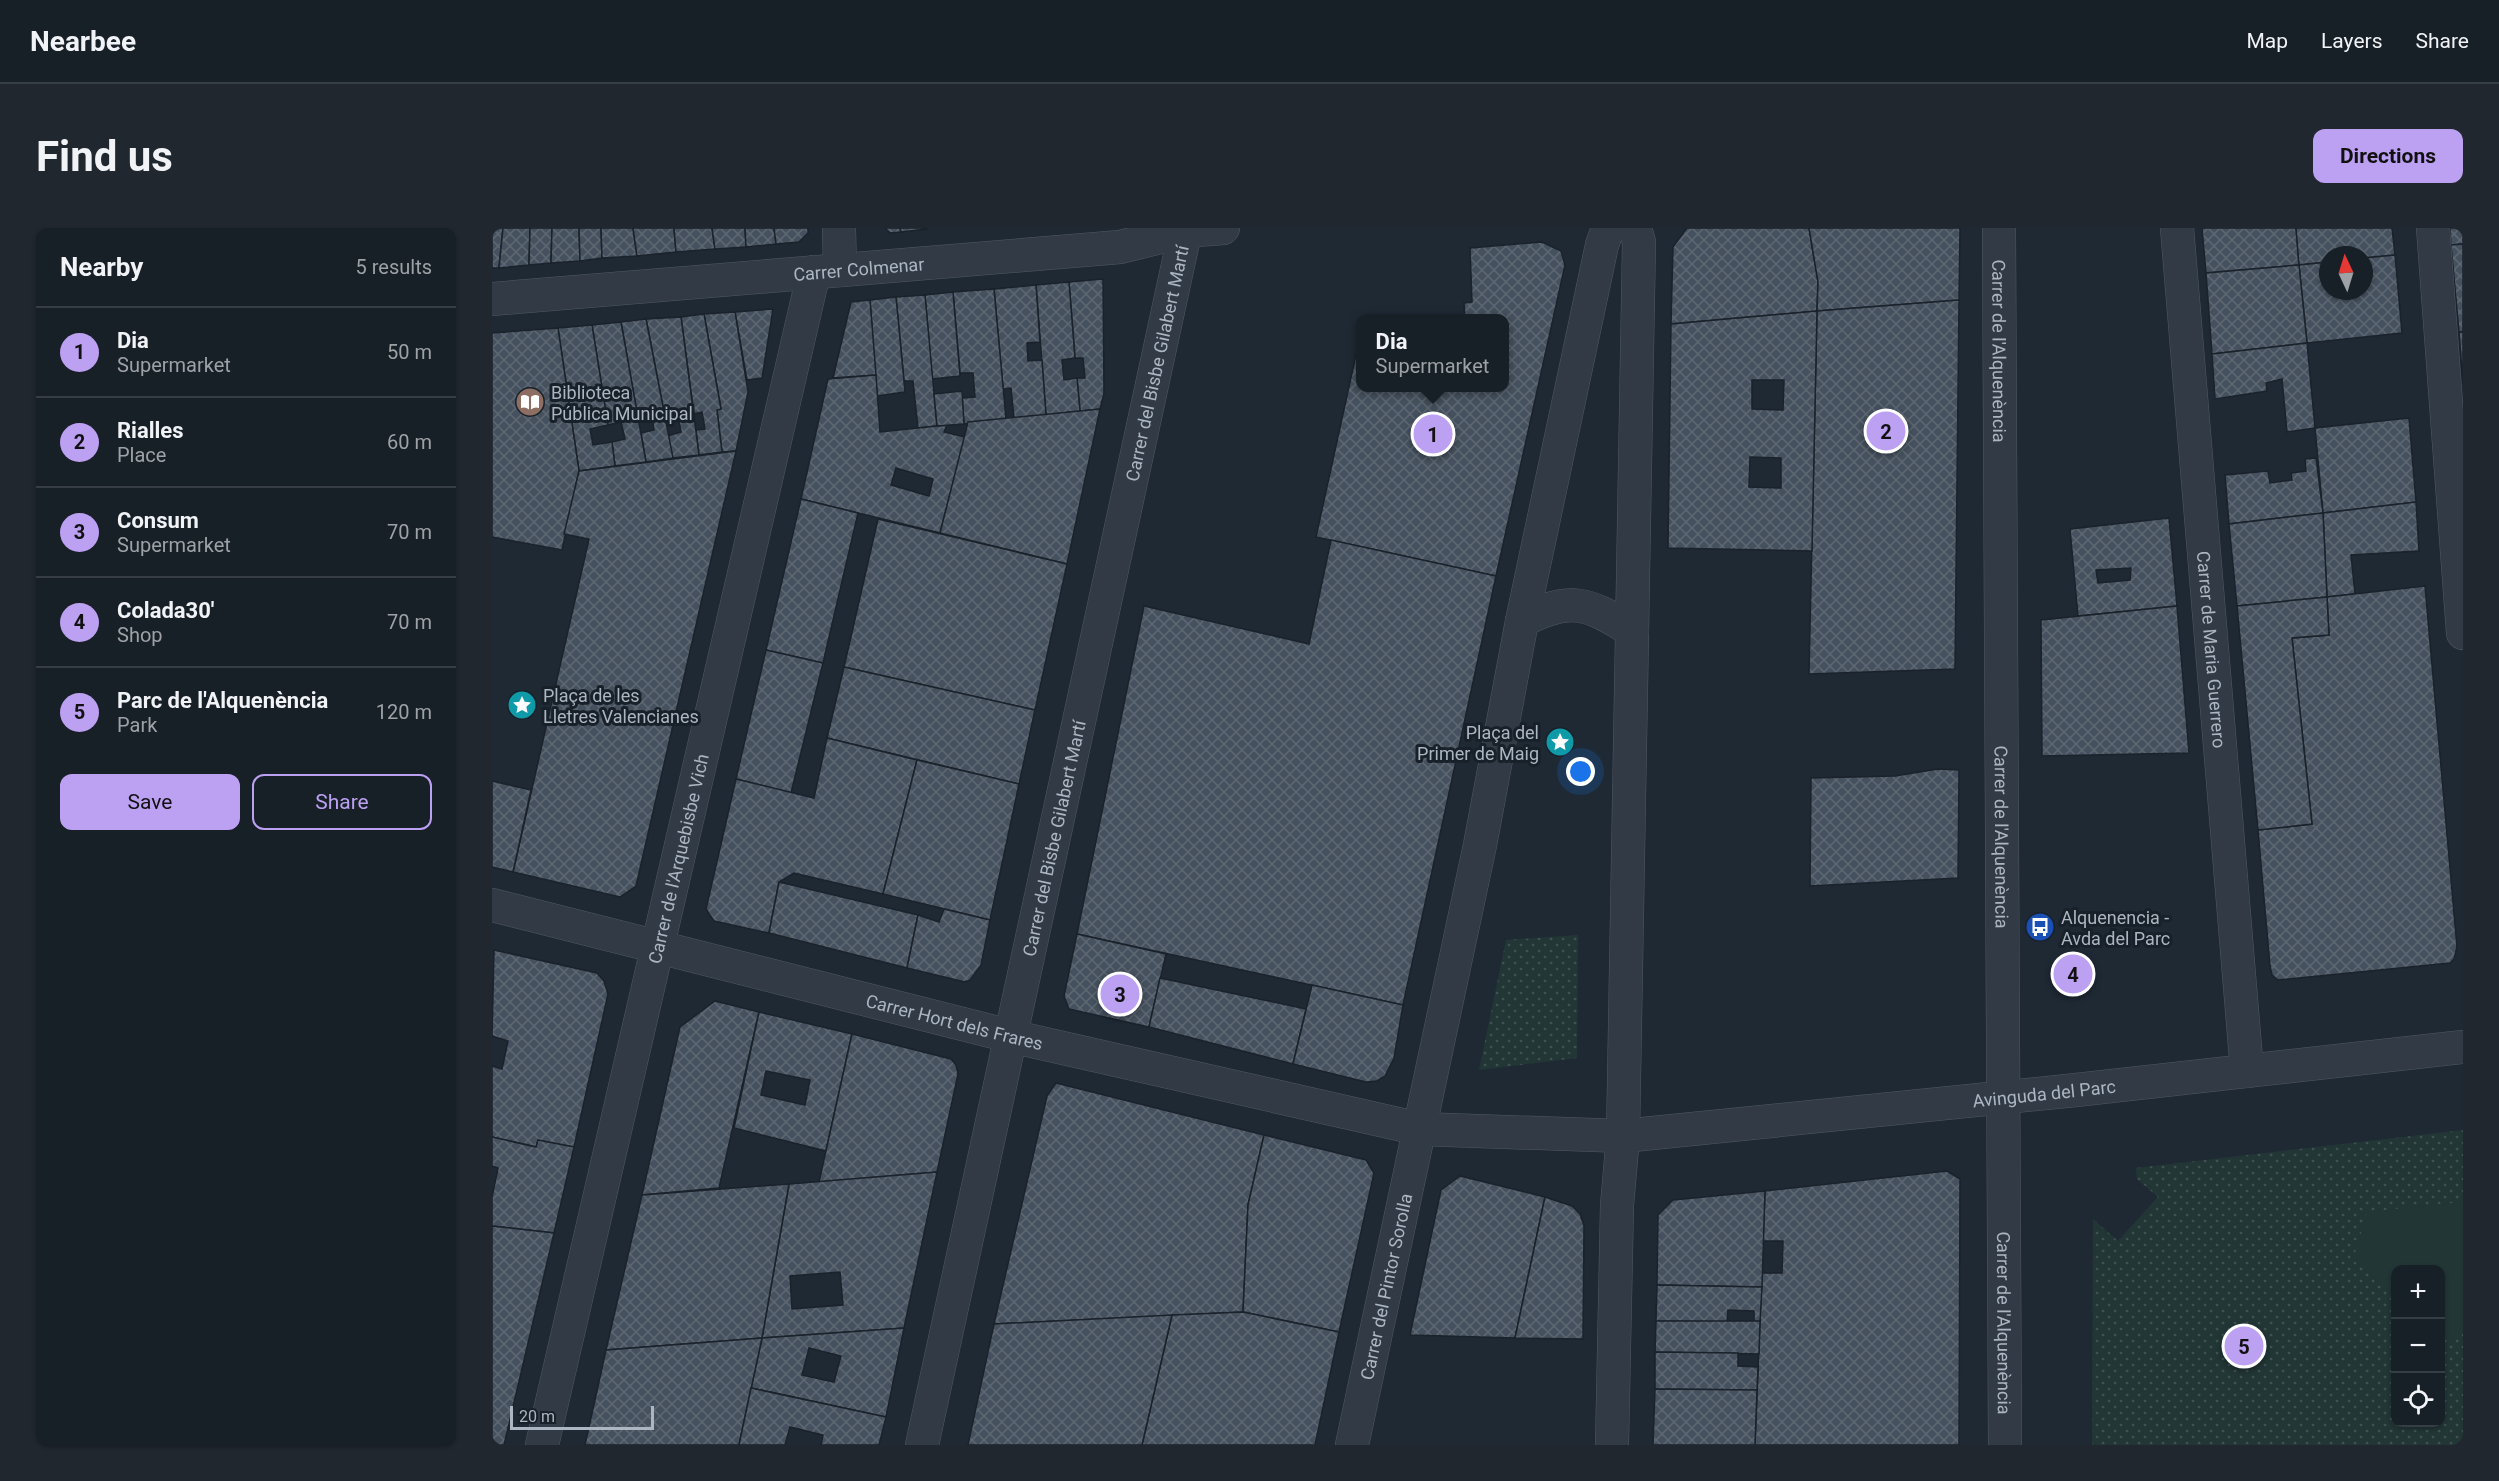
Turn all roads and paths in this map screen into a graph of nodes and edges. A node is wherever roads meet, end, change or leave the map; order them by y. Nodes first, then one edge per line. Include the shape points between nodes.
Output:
1 (839, 228) edge
2 (1222, 228) edge
3 (1608, 228) edge
4 (1635, 228) edge
5 (1999, 228) edge
6 (2177, 228) edge
7 (2433, 228) edge
8 (1186, 230) edge
9 (827, 271) junction
10 (492, 299) edge
11 (1522, 621) junction
12 (1632, 631) junction
13 (2463, 633) edge
14 (492, 905) edge
15 (659, 946) junction
16 (1010, 1036) junction
17 (2463, 1047) edge
18 (2247, 1071) junction
19 (2002, 1096) junction
20 (1420, 1129) junction
21 (1623, 1136) junction
22 (542, 1445) edge
23 (922, 1445) edge
24 (1352, 1445) edge
25 (1612, 1445) edge
26 (2005, 1445) edge

1 - 9 street, Carrer de l'Arquebisbe Vich
2 - 8 street, Carrer Colmenar
3 - 11 street
4 - 12 street via 1639,242
5 - 19 street, Carrer de l'Alquenència
6 - 18 street, Carrer de Maria Guerrero
7 - 13 street
8 - 9 street, Carrer Colmenar via 1120,247
8 - 16 street, Carrer del Bisbe Gilabert Martí
9 - 10 street, Carrer Colmenar
9 - 15 street, Carrer de l'Arquebisbe Vich
11 - 12 street via 1545,609 1589,606
11 - 20 street
12 - 21 street
14 - 15 street, Carrer Hort dels Frares
15 - 16 street, Carrer Hort dels Frares
15 - 22 street, Carrer de l'Arquebisbe Vich
16 - 20 street, Carrer Hort dels Frares
16 - 23 street, Carrer del Bisbe Gilabert Martí
17 - 18 street, Avinguda del Parc
18 - 19 street, Avinguda del Parc
19 - 21 street, Avinguda del Parc
19 - 26 street, Carrer de l'Alquenència
20 - 21 street
20 - 24 street, Carrer del Pintor Sorolla
21 - 25 street via 1617,1205

